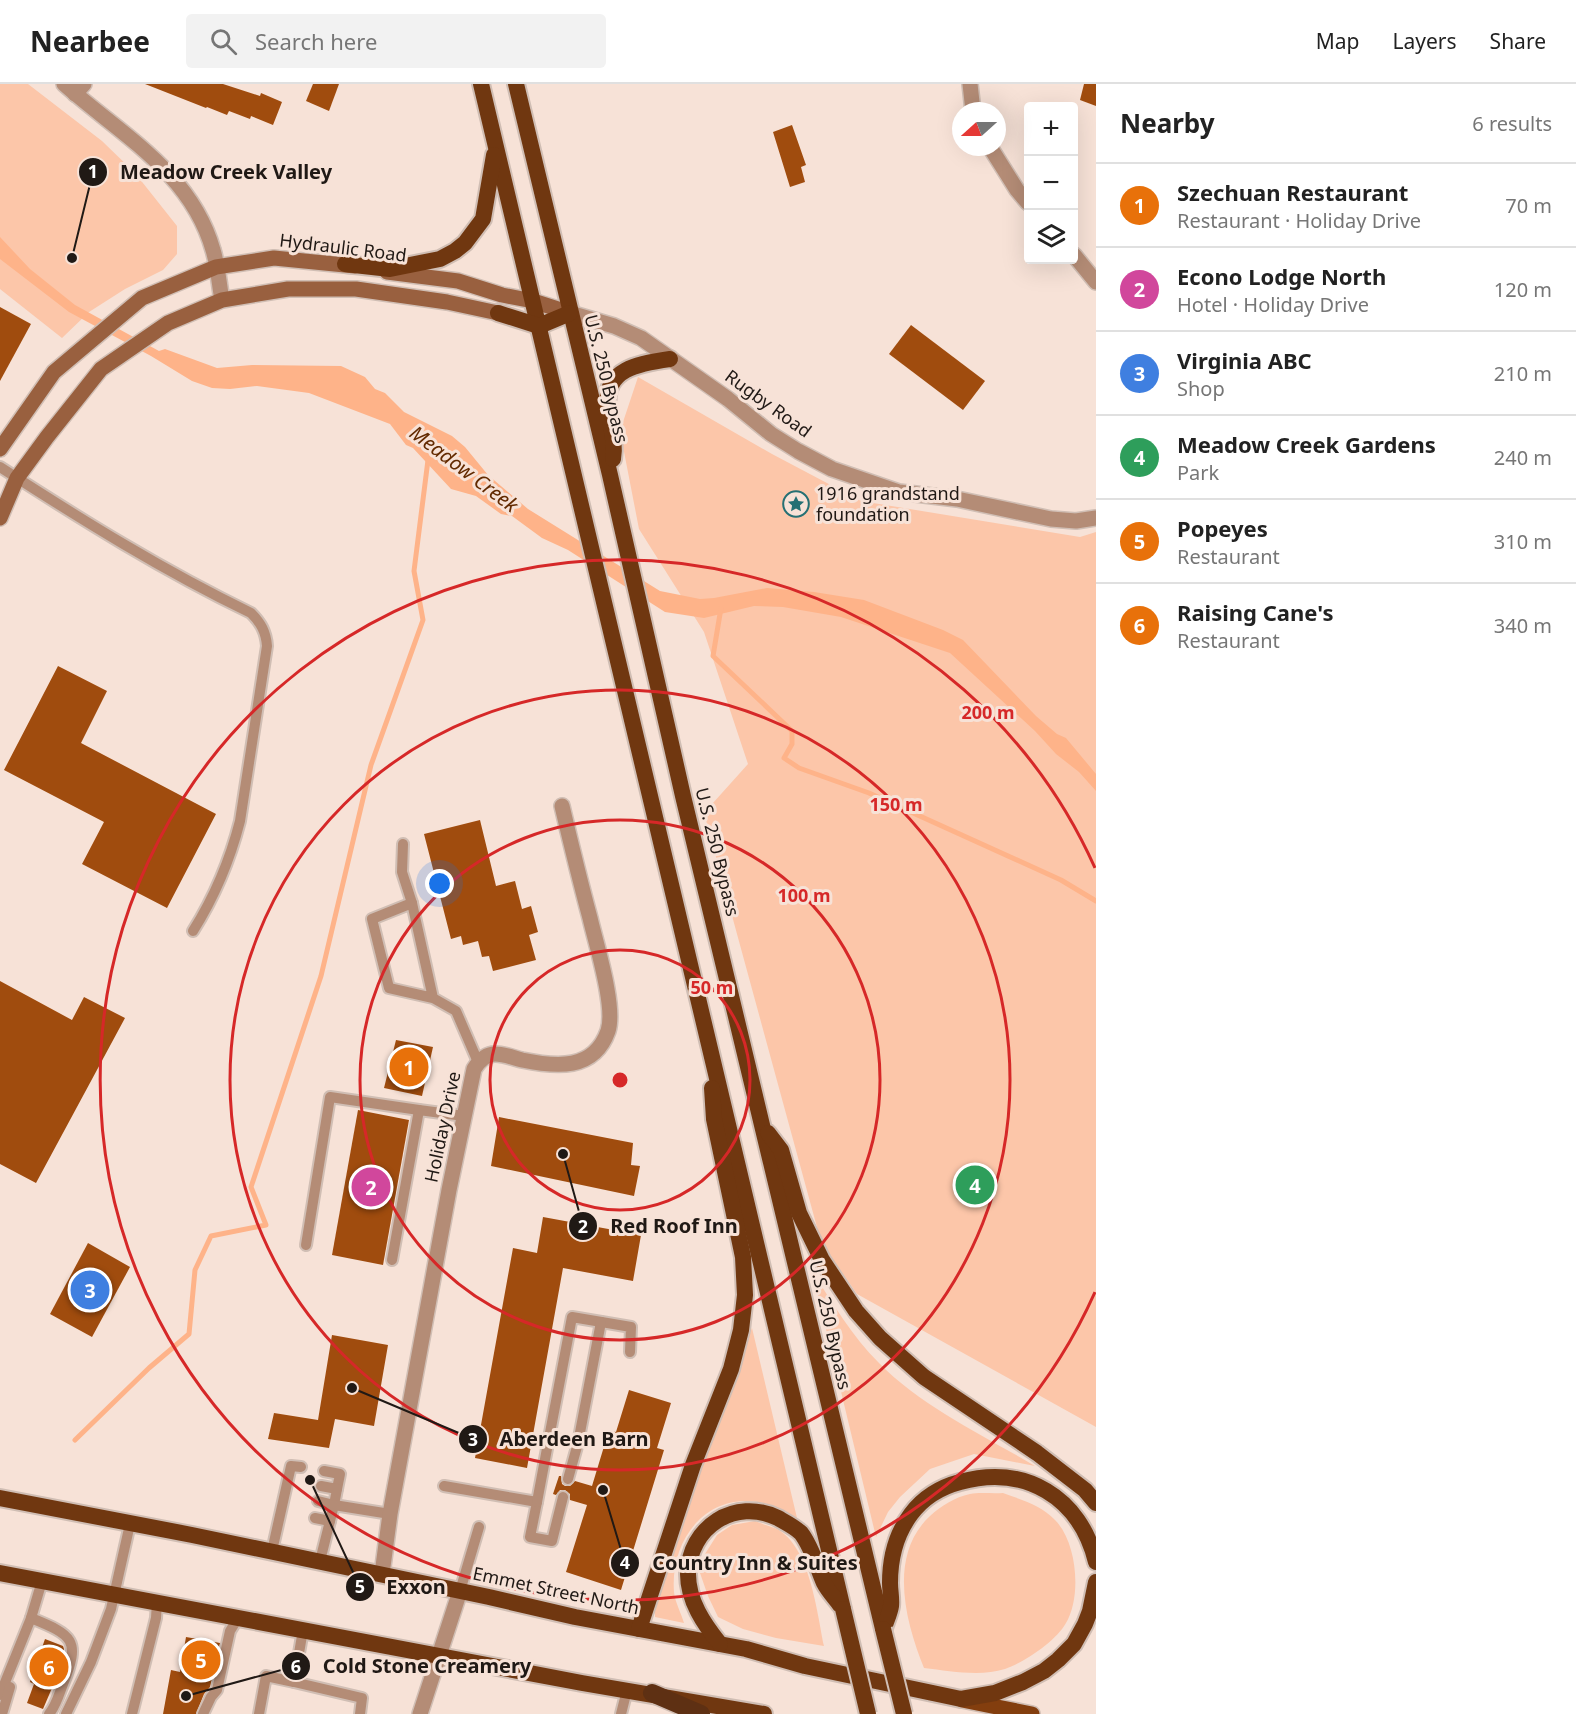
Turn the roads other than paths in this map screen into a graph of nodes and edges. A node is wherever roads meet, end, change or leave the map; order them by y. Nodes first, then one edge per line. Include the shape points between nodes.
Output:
1 (481, 84) edge
2 (516, 84) edge
3 (970, 84) edge
4 (74, 87) edge
5 (972, 102) edge
6 (495, 145) junction
7 (996, 156) edge
8 (1024, 198) edge
9 (1078, 260) edge
10 (345, 264) junction
11 (216, 267) junction
12 (1096, 282) edge
13 (222, 300) junction
14 (533, 301) junction
15 (498, 313) joint
16 (570, 313) junction
17 (539, 326) junction
18 (670, 359) junction
19 (0, 449) edge
20 (0, 467) edge
21 (610, 475) junction
22 (17, 478) junction
23 (0, 518) edge
24 (1096, 518) edge
25 (562, 806) dead end
26 (403, 844) dead end
27 (412, 903) junction
28 (193, 931) dead end
29 (433, 998) junction
30 (704, 1018) junction
31 (478, 1062) junction
32 (419, 1110) junction
33 (464, 1116) junction
34 (762, 1125) junction
35 (306, 1245) dead end
36 (392, 1260) dead end
37 (601, 1322) junction
38 (630, 1352) dead end
39 (549, 1438) junction
40 (578, 1443) junction
41 (301, 1467) dead end
42 (324, 1471) dead end
43 (568, 1479) dead end
44 (321, 1486) dead end
45 (444, 1486) dead end
46 (337, 1490) junction
47 (563, 1497) dead end
48 (0, 1498) edge
49 (318, 1502) dead end
50 (537, 1502) junction
51 (1096, 1503) edge
52 (334, 1505) junction
53 (280, 1510) junction
54 (293, 1513) dead end
55 (390, 1514) junction
56 (315, 1518) dead end
57 (330, 1521) junction
58 (130, 1524) junction
59 (479, 1527) dead end
60 (272, 1551) junction
61 (320, 1561) junction
62 (1096, 1562) edge
63 (0, 1573) edge
64 (382, 1574) junction
65 (42, 1581) junction
66 (1096, 1582) edge
67 (460, 1591) junction
68 (115, 1594) junction
69 (157, 1602) junction
70 (843, 1609) junction
71 (31, 1618) junction
72 (238, 1618) junction
73 (639, 1629) junction
74 (883, 1629) junction
75 (303, 1630) junction
76 (20, 1641) junction
77 (720, 1644) junction
78 (440, 1655) junction
79 (294, 1682) junction
80 (627, 1690) junction
81 (652, 1694) junction
82 (0, 1695) edge
83 (961, 1699) junction
84 (2, 1714) edge
85 (49, 1714) edge
86 (66, 1714) edge
87 (132, 1714) edge
88 (203, 1714) edge
89 (259, 1714) edge
90 (360, 1714) edge
91 (420, 1714) edge
92 (621, 1714) edge
93 (701, 1714) edge
94 (764, 1714) edge
95 (868, 1714) edge
96 (904, 1714) edge
97 (1032, 1714) edge

1 - 6 highway
2 - 16 highway, U.S. 250 Bypass
3 - 5 street
4 - 11 street via 180,185 200,219
6 - 10 highway via 483,219 465,243 440,259 390,269
6 - 14 highway
7 - 8 street
9 - 12 street
10 - 11 main road, Hydraulic Road via 274,258
10 - 14 main road, Hydraulic Road via 458,281
11 - 13 street
11 - 19 main road, Hydraulic Road via 142,298 82,347 54,372
13 - 15 main road via 288,289 356,289
13 - 22 main road via 168,323 101,369
14 - 16 main road, Hydraulic Road
14 - 17 highway
15 - 17 highway
16 - 17 highway
16 - 18 street, Rugby Road via 614,326
16 - 21 highway, U.S. 250 Bypass
17 - 30 highway
18 - 21 highway via 629,368 607,390 614,450
18 - 24 street, Rugby Road via 798,451 869,483 898,492 957,499 1051,519
20 - 22 lane
21 - 34 highway, U.S. 250 Bypass
22 - 23 main road
22 - 28 lane via 95,529 252,613 266,634 238,829 223,875
25 - 31 street, Holiday Drive via 610,1012 605,1039 590,1056 575,1064 535,1062 496,1054
26 - 27 lane via 402,872
27 - 29 lane
27 - 29 lane via 372,919 389,988
29 - 31 lane via 456,1011
30 - 70 highway
30 - 73 highway via 714,1119 743,1257 745,1295 741,1330 730,1369 693,1465
31 - 33 street, Holiday Drive
32 - 33 lane
32 - 35 lane via 330,1097
32 - 36 lane
33 - 55 street, Holiday Drive
34 - 51 highway via 781,1150 799,1214 822,1260 856,1311 924,1377 1037,1453
34 - 74 highway, U.S. 250 Bypass
37 - 38 lane via 631,1327
37 - 39 lane via 572,1317
37 - 40 lane
39 - 40 lane
39 - 50 lane
40 - 43 lane
41 - 53 lane via 291,1466 290,1496
42 - 46 lane via 340,1474
44 - 46 lane
45 - 50 lane
46 - 52 lane
47 - 50 lane via 552,1541 530,1537
48 - 58 highway, Emmet Street North
49 - 52 lane
52 - 55 lane
52 - 57 lane
53 - 54 lane
53 - 60 lane
55 - 64 street, Holiday Drive
56 - 57 lane
57 - 61 lane
58 - 60 highway, Emmet Street North
58 - 68 lane
59 - 67 lane
60 - 61 highway, Emmet Street North
61 - 64 highway, Emmet Street North
62 - 74 highway via 1083,1526 1070,1509 1034,1484 1014,1477 991,1476 953,1484 922,1501 902,1528 894,1547 891,1606
63 - 65 highway
64 - 67 highway, Emmet Street North
65 - 68 highway
65 - 71 lane
66 - 83 highway via 1085,1624 1074,1644 1058,1660 1023,1682
67 - 73 highway, Emmet Street North
67 - 78 street
68 - 69 highway
68 - 86 lane via 91,1662
69 - 72 highway
69 - 87 lane
70 - 77 highway via 825,1586 800,1533 771,1515 732,1512 705,1528 691,1553 688,1575 697,1611
70 - 95 highway, bridge
71 - 76 lane
71 - 85 lane via 54,1627 67,1637 74,1651
72 - 75 highway
72 - 88 lane via 230,1631 217,1690
73 - 77 highway, Emmet Street North
74 - 96 highway, U.S. 250 Bypass, bridge
75 - 78 highway
75 - 79 lane
76 - 82 lane
76 - 84 lane via 23,1652
77 - 83 highway, Emmet Street North
78 - 80 highway
78 - 91 street
79 - 89 lane via 266,1676
79 - 90 lane via 362,1698
80 - 81 highway
80 - 92 lane
81 - 93 highway
81 - 94 highway
83 - 97 main road, Emmet Street North

